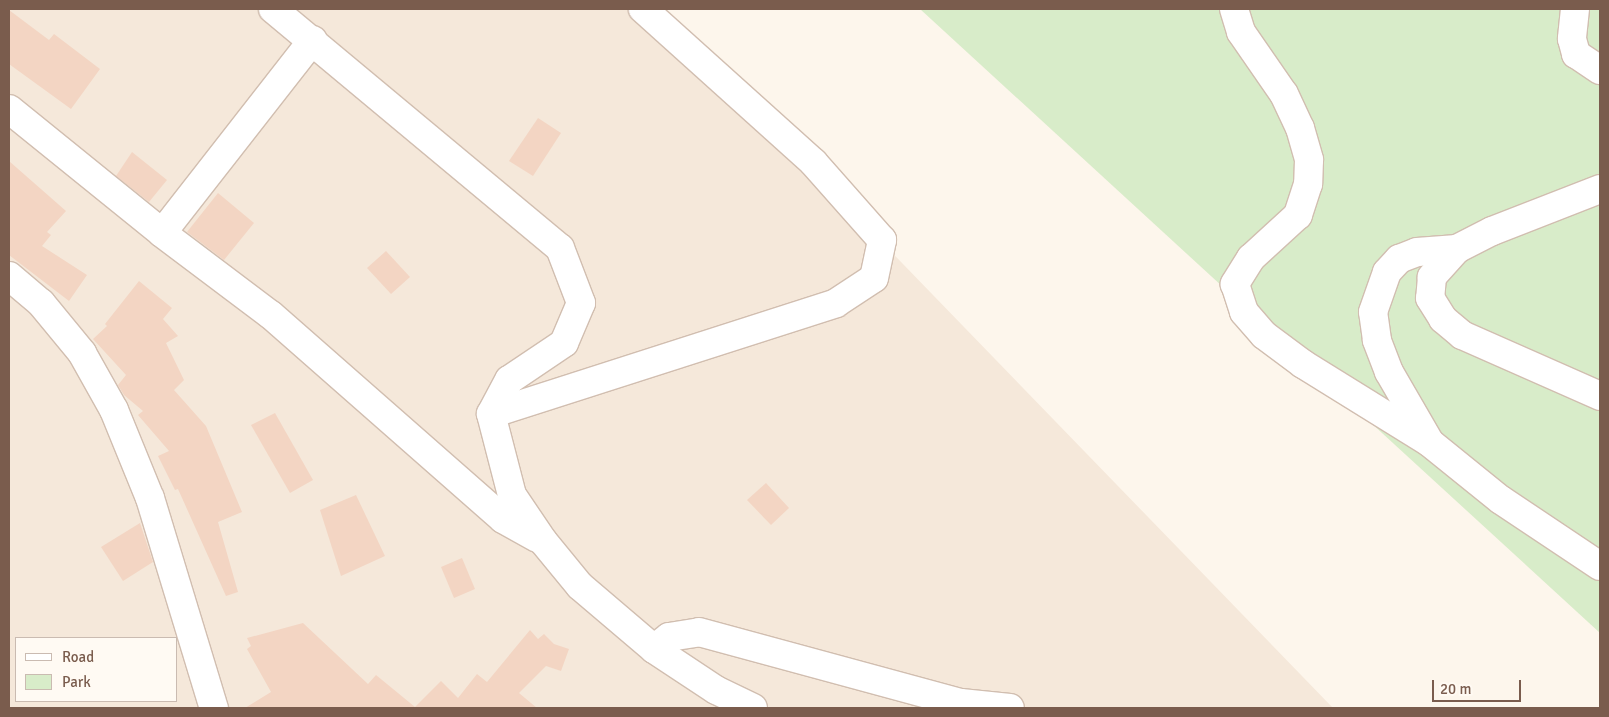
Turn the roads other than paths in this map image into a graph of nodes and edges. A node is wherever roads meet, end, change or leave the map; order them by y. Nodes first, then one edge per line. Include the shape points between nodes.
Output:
1 (272, 9) edge
2 (643, 9) edge
3 (1234, 9) edge
4 (1575, 9) edge
5 (312, 40) junction
6 (1600, 70) edge
7 (9, 109) edge
8 (1600, 189) edge
9 (162, 232) junction
10 (1457, 250) junction
11 (9, 276) edge
12 (1600, 396) edge
13 (491, 414) junction
14 (1429, 442) junction
15 (543, 541) junction
16 (1600, 566) edge
17 (654, 649) junction
18 (214, 708) edge
19 (753, 708) edge
20 (1010, 708) edge

1 - 5 street
2 - 13 street via 813,162 882,240 874,278 836,304
3 - 14 street via 1241,32 1284,94 1300,128 1309,160 1308,184 1298,215 1251,258 1235,284 1244,312 1264,335 1303,364
4 - 6 street via 1572,40 1576,54
5 - 9 street
5 - 13 street via 560,248 581,303 564,343 509,380
7 - 9 street
8 - 10 street via 1492,232
9 - 15 street via 271,315 503,519
10 - 12 street via 1432,277 1430,298 1443,319 1462,335
10 - 14 street via 1417,252 1399,259 1384,278 1373,312 1377,340 1389,372
11 - 18 street via 41,303 82,353 114,410 150,498
13 - 15 street via 512,495
14 - 16 street via 1501,500
15 - 17 street via 580,586
17 - 19 street via 716,690
17 - 20 street via 669,637 699,632 962,703

